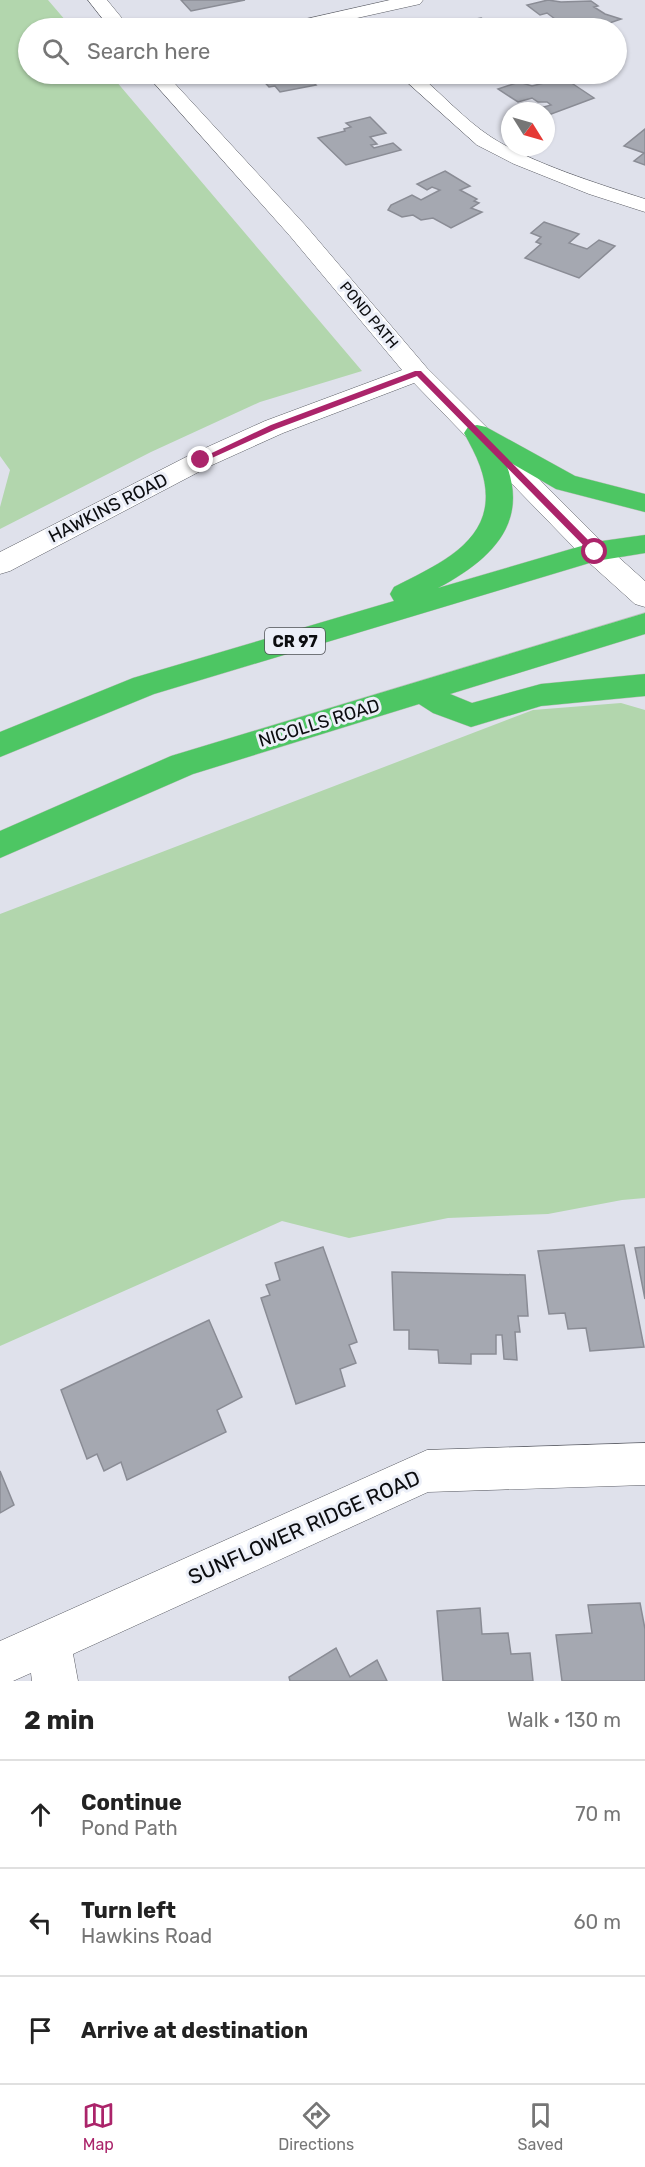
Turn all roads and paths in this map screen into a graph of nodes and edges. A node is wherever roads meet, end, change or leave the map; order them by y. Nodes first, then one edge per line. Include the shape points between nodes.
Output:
1 (97, 0) edge
2 (325, 0) edge
3 (414, 0) edge
4 (112, 18) edge
5 (345, 18) edge
6 (361, 18) edge
7 (165, 84) edge
8 (418, 84) edge
9 (645, 206) edge
10 (418, 373) junction
11 (477, 433) junction
12 (645, 503) edge
13 (645, 544) edge
14 (595, 552) junction
15 (0, 564) edge
16 (645, 597) edge
17 (645, 623) edge
18 (341, 628) junction
19 (645, 685) edge
20 (423, 691) junction
21 (0, 745) edge
22 (0, 845) edge
23 (645, 1464) edge
24 (52, 1661) edge
25 (0, 1664) edge

1 - 4 street
2 - 5 street
3 - 6 street
7 - 10 street, POND PATH via 298,231
8 - 9 street via 484,141 521,160
10 - 11 street, POND PATH
10 - 15 street, HAWKINS ROAD via 274,427 201,460
11 - 12 highway via 566,483
11 - 14 street, POND PATH
11 - 18 highway via 495,470 500,494 497,520 484,545 450,570
13 - 14 highway, CR 97
14 - 16 street, POND PATH
14 - 18 highway, CR 97
17 - 20 highway, NICOLLS ROAD
18 - 21 highway, CR 97 via 144,686
19 - 20 highway via 541,695 471,715 444,705
20 - 22 highway, NICOLLS ROAD via 182,765
23 - 24 street, SUNFLOWER RIDGE ROAD via 427,1471
24 - 25 street, SUNFLOWER RIDGE ROAD

